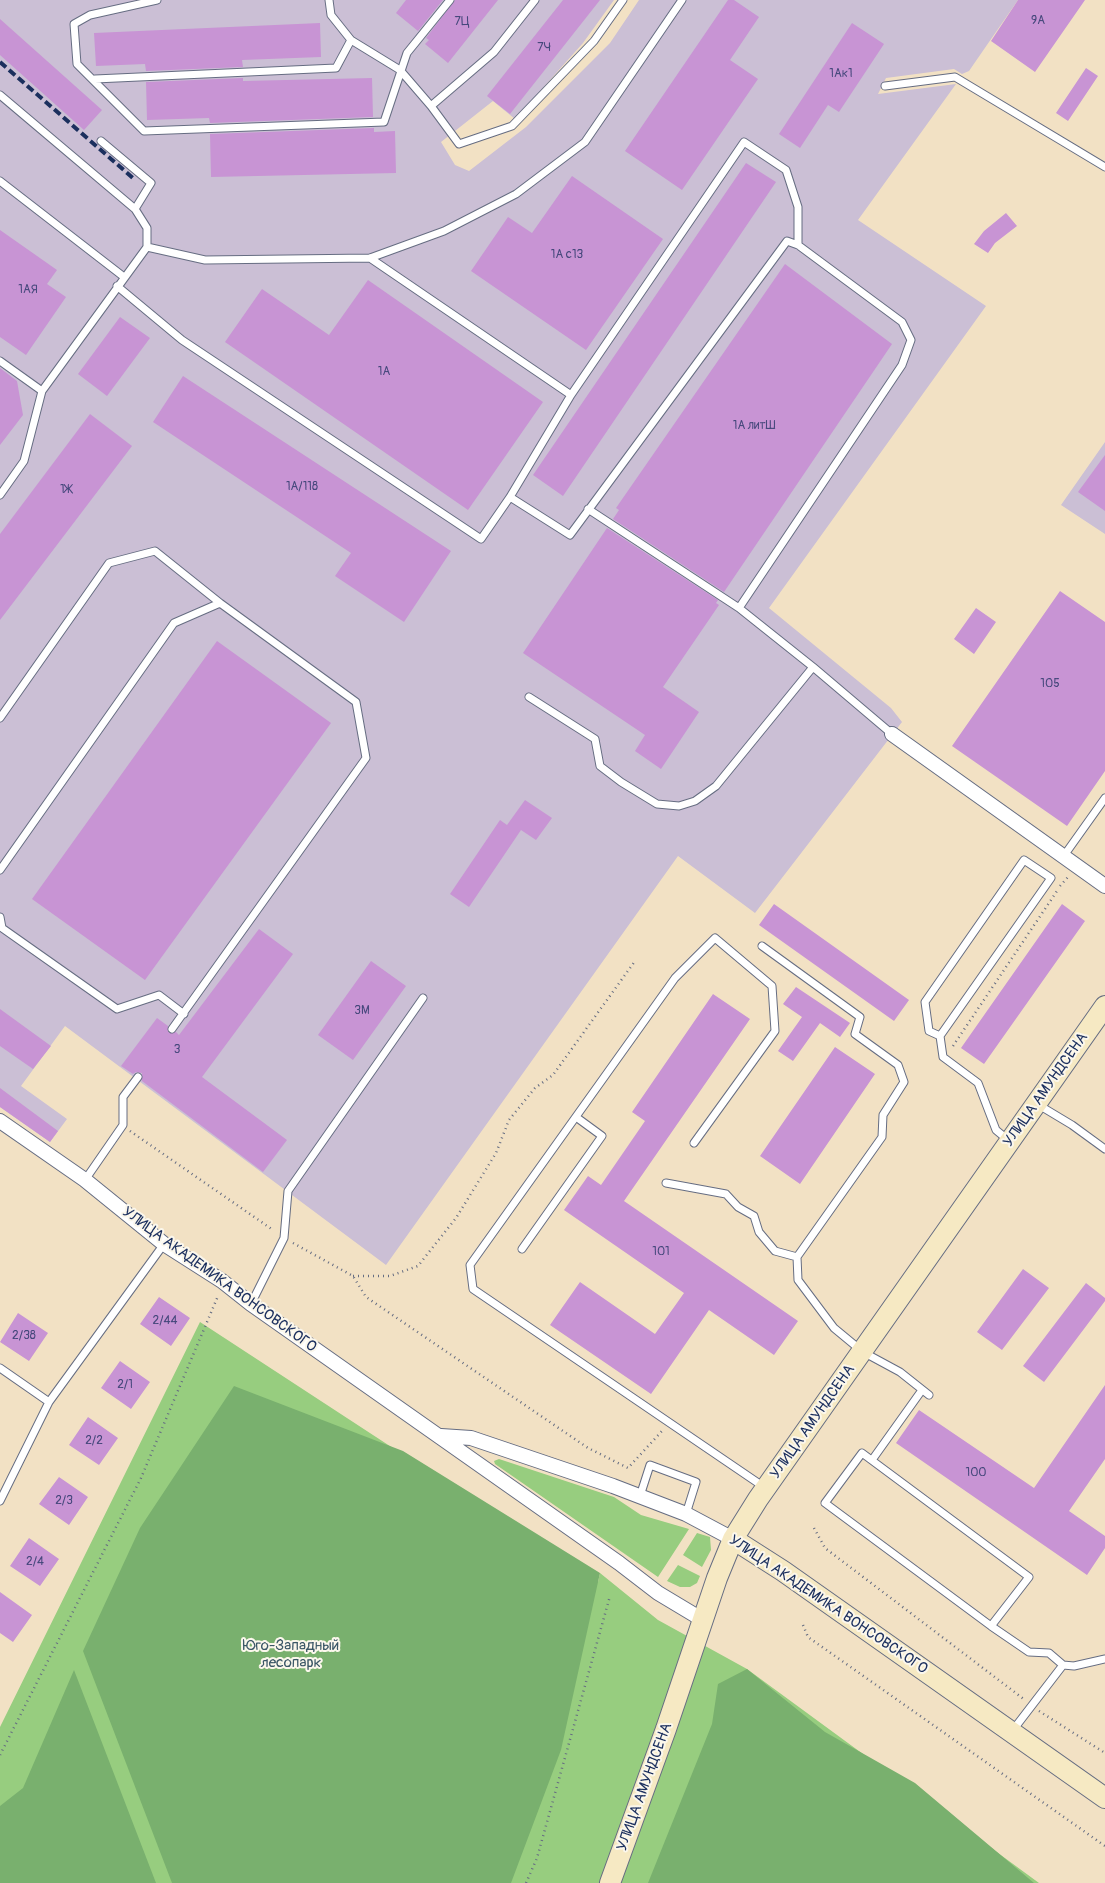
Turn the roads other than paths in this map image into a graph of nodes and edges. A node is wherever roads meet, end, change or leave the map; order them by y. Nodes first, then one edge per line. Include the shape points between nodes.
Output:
1 (157, 0) edge
2 (329, 0) edge
3 (450, 0) edge
4 (535, 0) edge
5 (623, 0) edge
6 (682, 0) edge
7 (352, 40) junction
8 (400, 70) junction
9 (95, 79) junction
10 (885, 86) dead end
11 (0, 95) edge
12 (431, 106) junction
13 (100, 141) dead end
14 (1105, 168) edge
15 (0, 181) edge
16 (135, 209) junction
17 (147, 246) junction
18 (798, 246) junction
19 (370, 258) junction
20 (124, 277) junction
21 (117, 286) junction
22 (0, 361) edge
23 (42, 392) junction
24 (571, 395) junction
25 (0, 495) edge
26 (510, 497) junction
27 (588, 510) junction
28 (220, 603) junction
29 (739, 608) junction
30 (814, 667) junction
31 (529, 696) dead end
32 (0, 718) edge
33 (892, 734) joint
34 (1105, 798) edge
35 (1063, 857) junction
36 (0, 870) edge
37 (1105, 886) edge
38 (0, 917) edge
39 (762, 946) dead end
40 (423, 998) dead end
41 (1105, 1006) edge
42 (184, 1014) junction
43 (172, 1029) dead end
44 (940, 1036) junction
45 (138, 1077) dead end
46 (1037, 1104) junction
47 (576, 1117) junction
48 (0, 1121) edge
49 (1010, 1142) junction
50 (694, 1143) dead end
51 (1105, 1149) edge
52 (85, 1180) junction
53 (666, 1183) dead end
54 (164, 1244) junction
55 (522, 1249) dead end
56 (797, 1257) junction
57 (251, 1304) junction
58 (863, 1352) junction
59 (0, 1368) edge
60 (922, 1390) junction
61 (929, 1395) dead end
62 (49, 1402) junction
63 (440, 1436) junction
64 (872, 1460) junction
65 (766, 1488) junction
66 (640, 1496) junction
67 (0, 1501) edge
68 (686, 1514) junction
69 (733, 1539) junction
70 (703, 1620) junction
71 (991, 1626) junction
72 (1105, 1659) edge
73 (1063, 1664) junction
74 (1012, 1732) junction
75 (1105, 1798) edge
76 (610, 1883) edge

1 - 9 lane via 90,15 74,24 77,64
2 - 7 lane via 331,15
3 - 8 lane via 407,53
4 - 12 lane via 494,52
5 - 12 lane via 594,41 512,126 459,144
6 - 19 lane via 585,142 516,194 444,231
7 - 8 lane
7 - 9 lane via 336,68
8 - 9 lane via 384,122 144,131
8 - 12 lane
10 - 14 lane via 955,77
11 - 16 lane
13 - 16 lane via 151,183
15 - 20 lane
16 - 17 lane via 147,228
17 - 19 lane via 205,260
17 - 20 lane
18 - 24 lane via 798,207 786,170 744,142
18 - 27 lane via 787,241
18 - 29 lane via 902,322 911,340 902,366
19 - 24 lane
20 - 21 lane
21 - 23 lane
21 - 26 lane via 182,340 481,539
22 - 23 lane
23 - 25 lane via 24,461
24 - 26 lane
26 - 27 lane via 570,535
27 - 29 lane
28 - 32 lane via 155,551 108,563
28 - 36 lane via 174,623
28 - 42 lane via 356,702 366,758
29 - 30 lane
30 - 31 lane via 716,786 695,801 679,806 657,804 621,782 600,766 595,739
30 - 33 lane
33 - 35 street
34 - 35 lane
35 - 37 street
38 - 42 lane via 2,928 116,1009 159,994
39 - 56 lane via 860,1017 855,1034 898,1065 904,1082 883,1115 882,1137
40 - 57 lane via 288,1192 284,1238
41 - 46 main road, УЛИЦА АМУНДСЕНА
42 - 43 lane
44 - 44 lane via 1051,878 1024,860 925,1002 929,1031
44 - 49 lane via 942,1057 978,1083 996,1130
45 - 52 lane via 122,1097 123,1125
46 - 49 main road, УЛИЦА АМУНДСЕНА
46 - 51 lane
47 - 50 lane via 675,978 715,938 772,986 775,1031
47 - 55 lane via 602,1136
47 - 65 lane via 470,1265 472,1289
48 - 52 street, УЛИЦА АКАДЕМИКА ВОНСОВСКОГО
49 - 58 main road, УЛИЦА АМУНДСЕНА
52 - 54 street, УЛИЦА АКАДЕМИКА ВОНСОВСКОГО
53 - 56 lane via 726,1194 738,1207 754,1216 759,1232 775,1251
54 - 57 street, УЛИЦА АКАДЕМИКА ВОНСОВСКОГО
54 - 62 lane
56 - 58 lane via 798,1280 834,1328
57 - 63 street, УЛИЦА АКАДЕМИКА ВОНСОВСКОГО
58 - 60 lane via 900,1372
58 - 65 main road, УЛИЦА АМУНДСЕНА
59 - 62 lane
60 - 61 lane
60 - 64 lane
62 - 67 lane
63 - 66 street, УЛИЦА АКАДЕМИКА ВОНСОВСКОГО via 471,1438
63 - 70 street, УЛИЦА АКАДЕМИКА ВОНСОВСКОГО via 658,1593
64 - 71 lane via 1029,1576
64 - 71 lane via 862,1453 825,1503
65 - 69 main road, УЛИЦА АМУНДСЕНА
66 - 68 street, УЛИЦА АКАДЕМИКА ВОНСОВСКОГО
66 - 68 lane via 650,1465 696,1482
68 - 69 street, УЛИЦА АКАДЕМИКА ВОНСОВСКОГО
69 - 70 main road, УЛИЦА АМУНДСЕНА
69 - 74 main road, УЛИЦА АКАДЕМИКА ВОНСОВСКОГО
70 - 76 main road, УЛИЦА АМУНДСЕНА
71 - 73 lane via 1029,1652 1049,1653
72 - 73 lane via 1074,1666
73 - 74 lane
74 - 75 main road, УЛИЦА АКАДЕМИКА ВОНСОВСКОГО

